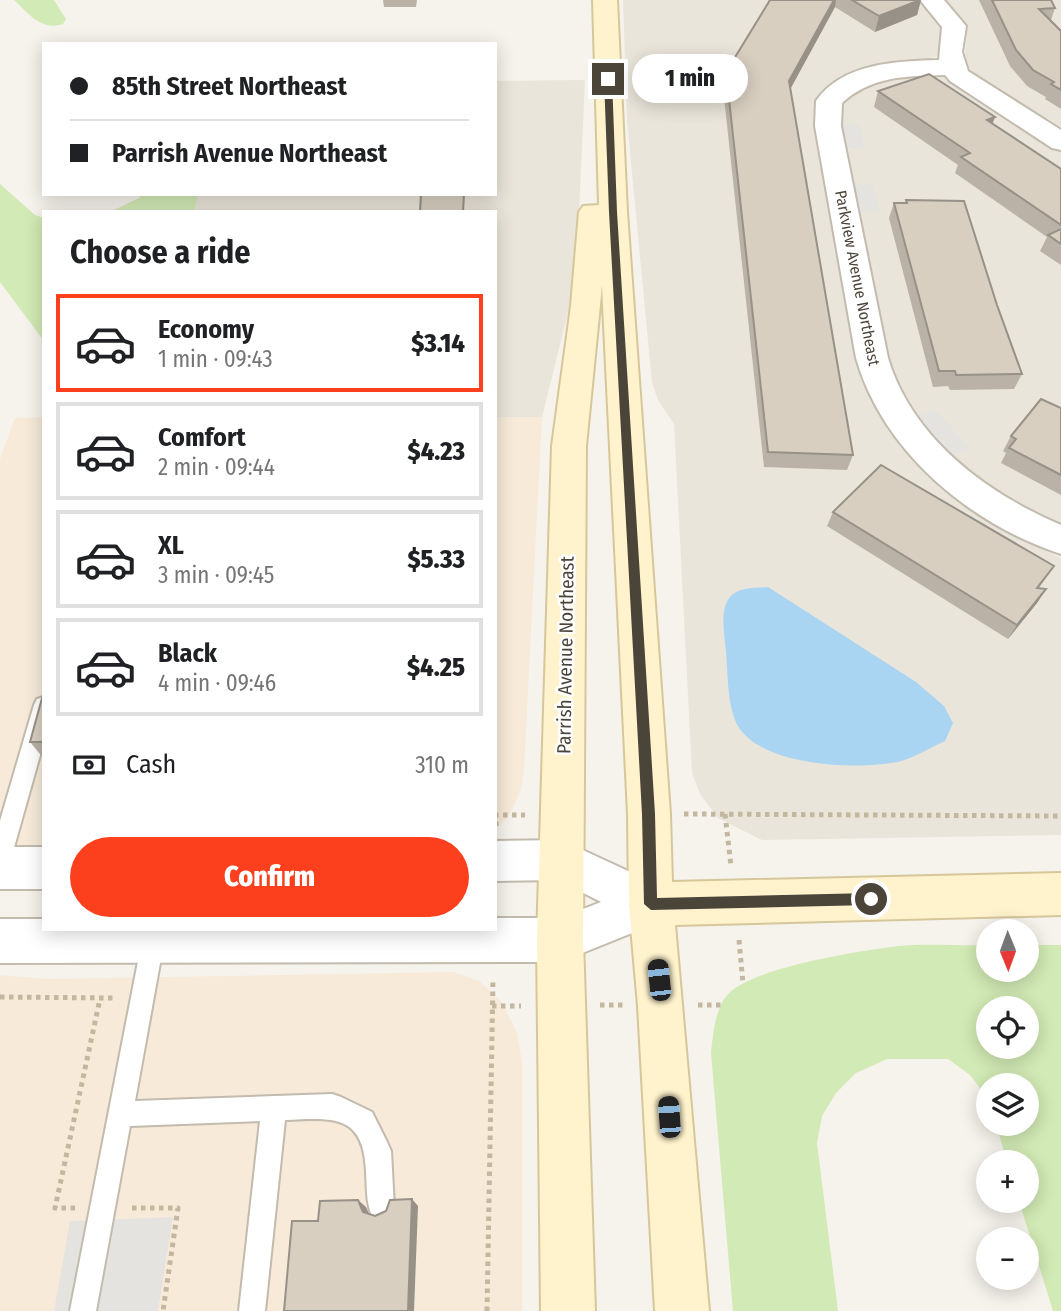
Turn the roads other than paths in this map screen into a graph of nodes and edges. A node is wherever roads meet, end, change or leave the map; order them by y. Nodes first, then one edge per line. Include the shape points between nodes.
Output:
1 (604, 0) edge
2 (932, 0) edge
3 (951, 67) junction
4 (1061, 142) edge
5 (1061, 540) edge
6 (42, 712) edge
7 (0, 858) edge
8 (561, 860) junction
9 (497, 861) edge
10 (0, 868) edge
11 (42, 868) edge
12 (1061, 894) edge
13 (651, 904) junction
14 (560, 940) junction
15 (153, 941) junction
16 (0, 942) edge
17 (274, 1108) junction
18 (120, 1114) junction
19 (381, 1207) dead end
20 (83, 1311) edge
21 (252, 1311) edge
22 (568, 1311) edge
23 (682, 1311) edge

1 - 8 main road, Parrish Avenue Northeast via 586,306 569,446
1 - 13 main road, Parrish Avenue Northeast
2 - 3 street via 954,26
3 - 4 street
3 - 5 street, Parkview Avenue Northeast via 877,72 845,85 829,101 828,126 871,356 887,397 905,426 958,482 1001,511
6 - 7 lane
8 - 9 street
8 - 13 street
8 - 14 main road, Parrish Avenue Northeast
10 - 11 street
12 - 13 main road
13 - 14 street
13 - 23 main road, Parrish Avenue Northeast
14 - 15 street
14 - 22 main road, Parrish Avenue Northeast
15 - 16 street
15 - 18 lane
17 - 18 lane
17 - 19 lane via 332,1106 363,1121 378,1151
17 - 21 lane
18 - 20 lane

